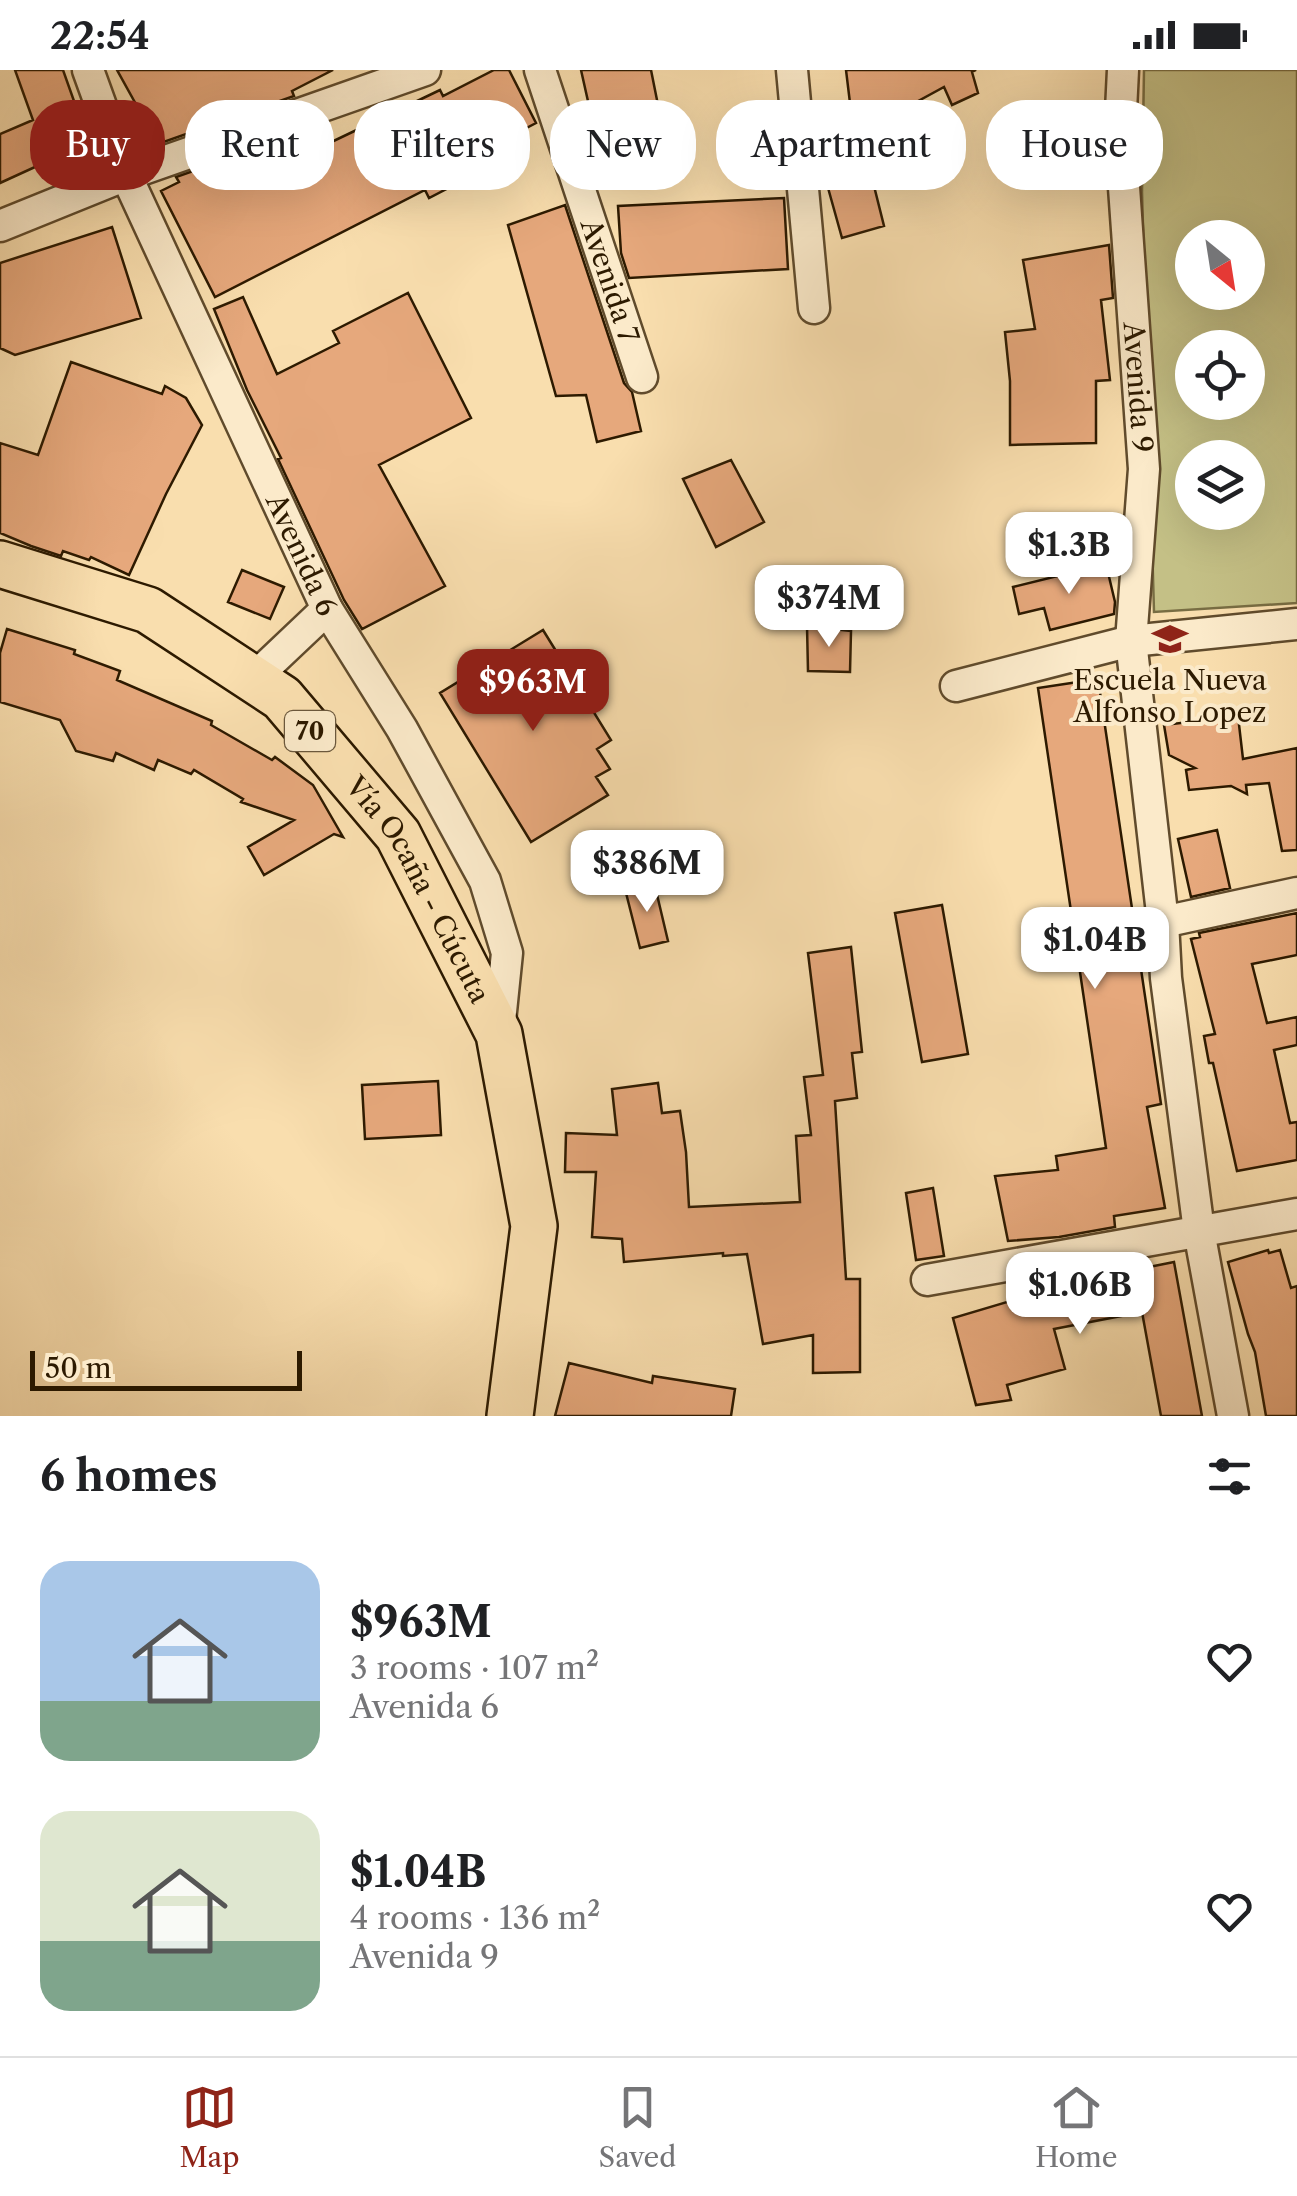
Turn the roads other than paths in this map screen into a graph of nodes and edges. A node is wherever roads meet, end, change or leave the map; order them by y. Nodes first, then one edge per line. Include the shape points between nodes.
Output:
1 (88, 70) edge
2 (425, 70) edge
3 (540, 70) edge
4 (792, 70) edge
5 (1123, 70) edge
6 (99, 100) edge
7 (165, 161) edge
8 (89, 190) edge
9 (133, 190) edge
10 (0, 226) edge
11 (814, 308) dead end
12 (642, 377) dead end
13 (0, 564) edge
14 (327, 609) junction
15 (1297, 624) edge
16 (1131, 641) junction
17 (253, 679) junction
18 (956, 686) dead end
19 (1297, 893) edge
20 (1163, 922) junction
21 (498, 1034) junction
22 (1297, 1214) edge
23 (1200, 1231) junction
24 (927, 1280) dead end
25 (510, 1416) edge
26 (1233, 1416) edge

1 - 6 street, Avenida 6
2 - 7 street
3 - 12 street, Avenida 7
4 - 11 street
5 - 16 street, Avenida 9 via 1120,132 1144,469
8 - 10 street
9 - 14 street, Avenida 6
13 - 17 main road, Vía Ocaña - Cúcuta / 70 via 148,610
14 - 17 street
14 - 21 street, Avenida 6 via 484,881 507,953
15 - 16 street
16 - 18 street
16 - 20 street, Avenida 9
17 - 21 main road, Vía Ocaña - Cúcuta / 70 via 282,698 398,835
19 - 20 street
20 - 23 street, Avenida 9
21 - 25 main road, Vía Ocaña - Cúcuta / 70 via 534,1226
22 - 23 street
23 - 24 street
23 - 26 street, Avenida 9

